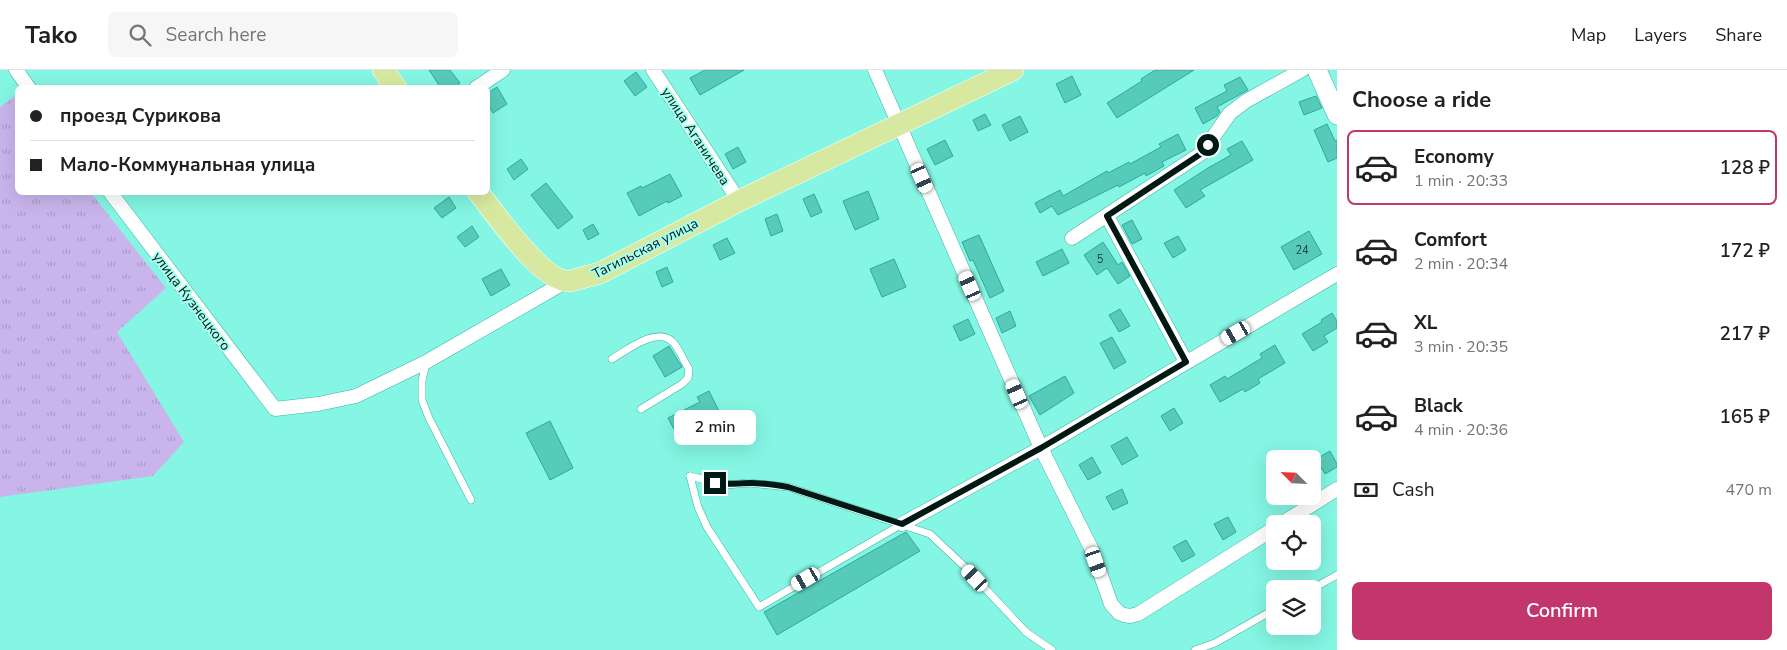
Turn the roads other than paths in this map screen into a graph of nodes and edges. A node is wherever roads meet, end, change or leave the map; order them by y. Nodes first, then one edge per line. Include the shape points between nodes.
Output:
1 (16, 70) edge
2 (383, 70) edge
3 (503, 70) edge
4 (653, 70) edge
5 (876, 70) edge
6 (1013, 70) edge
7 (1302, 70) edge
8 (1316, 70) edge
9 (27, 85) edge
10 (394, 85) edge
11 (480, 85) edge
12 (1337, 115) edge
13 (898, 124) junction
14 (112, 195) edge
15 (480, 195) edge
16 (739, 201) junction
17 (1107, 216) junction
18 (1072, 238) dead end
19 (1337, 274) edge
20 (565, 282) junction
21 (612, 359) dead end
22 (426, 362) junction
23 (1186, 362) junction
24 (275, 409) joint
25 (641, 409) dead end
26 (1041, 448) junction
27 (1337, 489) edge
28 (470, 500) dead end
29 (1296, 515) edge
30 (902, 524) junction
31 (1266, 534) edge
32 (1337, 575) edge
33 (1321, 584) edge
34 (1266, 614) edge
35 (1052, 650) edge
36 (1195, 650) edge

1 - 9 street
2 - 10 main road
3 - 11 street
4 - 16 street, улица Аганичева
5 - 13 street
6 - 13 main road, Тагильская улица
7 - 17 street via 1230,113 1202,153
8 - 12 street
13 - 16 main road, Тагильская улица
13 - 26 street
14 - 24 street, улица Кузнецкого
15 - 20 main road via 538,265
16 - 20 main road, Тагильская улица via 600,273
17 - 18 street
17 - 23 street
19 - 23 street
20 - 22 street, Тагильская улица
21 - 25 lane via 654,336 660,336 673,342 689,369 688,378 682,384
22 - 24 street, Тагильская улица via 356,396
22 - 28 lane via 422,400
23 - 26 street
26 - 30 street
26 - 31 street via 1092,550 1111,604 1124,615 1138,614
27 - 29 street
30 - 30 lane via 759,606 707,527 690,476 725,485 749,483 788,487
30 - 35 lane via 937,540 1026,632
32 - 33 lane
34 - 36 lane via 1215,643

